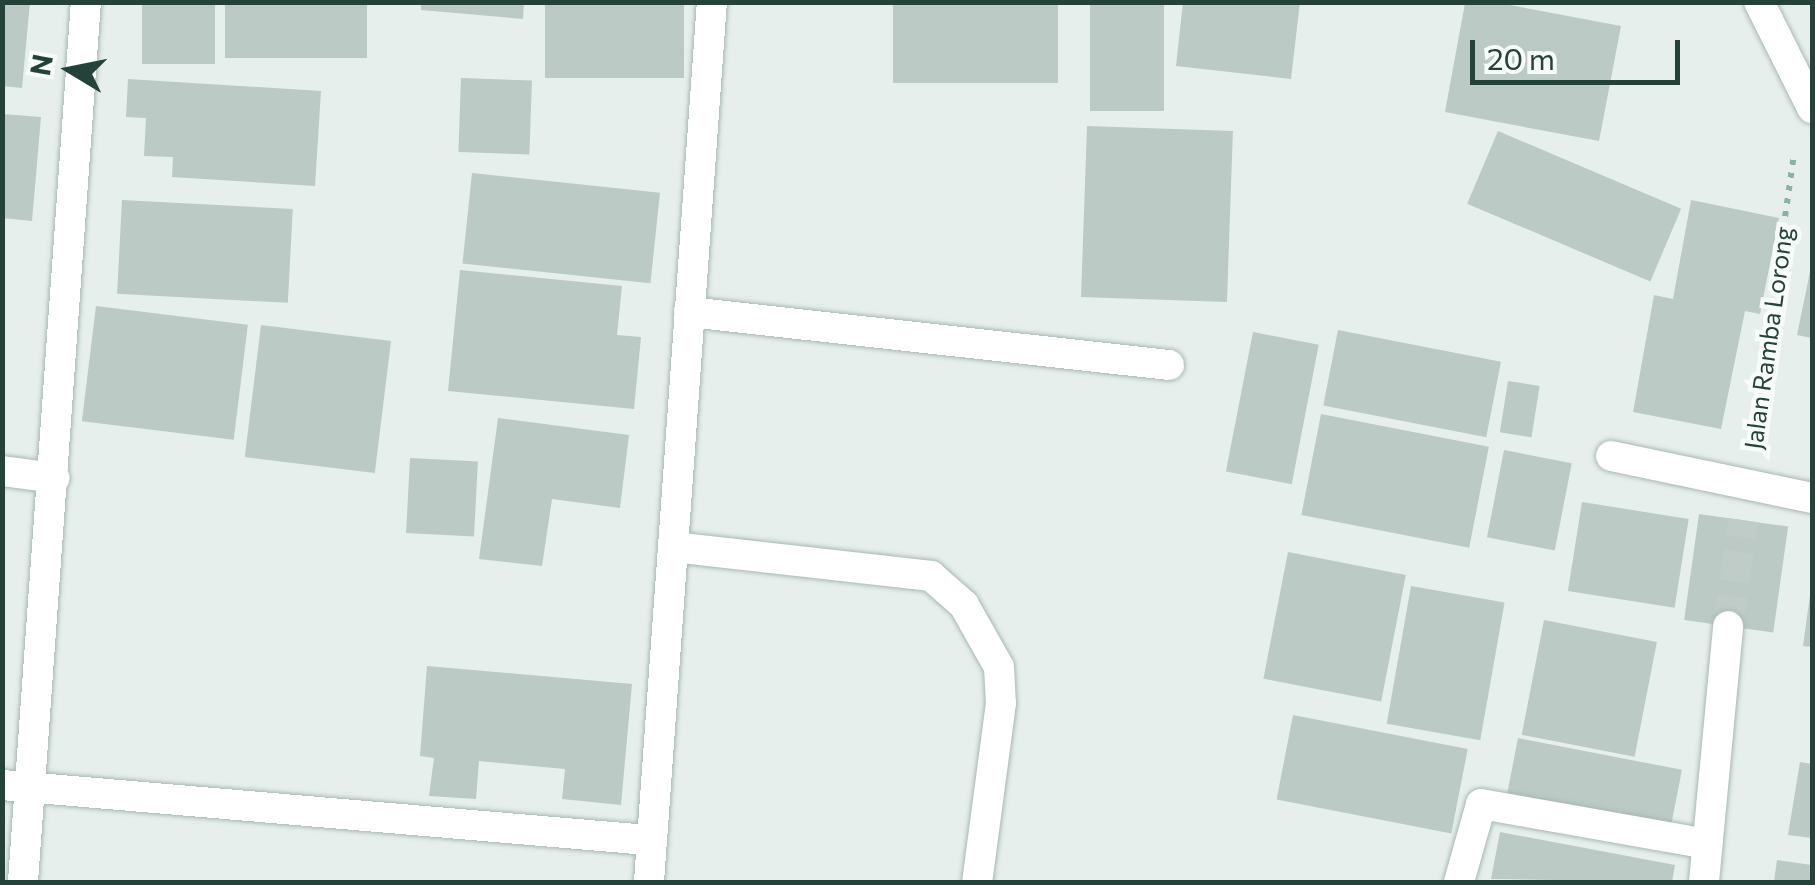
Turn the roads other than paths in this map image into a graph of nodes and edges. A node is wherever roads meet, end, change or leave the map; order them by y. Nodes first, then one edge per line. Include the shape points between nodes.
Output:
1 (86, 2) edge
2 (712, 2) edge
3 (1759, 2) edge
4 (1807, 102) edge
5 (690, 312) junction
6 (1169, 365) dead end
7 (1611, 456) dead end
8 (2, 470) edge
9 (55, 478) junction
10 (1812, 498) edge
11 (673, 547) junction
12 (1728, 626) tunnel mouth
13 (2, 785) edge
14 (35, 788) junction
15 (648, 840) junction
16 (1708, 844) junction
17 (23, 882) edge
18 (649, 882) edge
19 (978, 882) edge
20 (1458, 882) edge
21 (1704, 882) edge

1 - 9 street
2 - 5 street
3 - 4 street
5 - 6 street
5 - 11 street
7 - 10 street
8 - 9 street
9 - 14 street
11 - 15 street
11 - 19 street via 931,576 964,605 999,667 1001,703
12 - 16 street
13 - 14 street
14 - 15 street
14 - 17 street
15 - 18 street
16 - 20 street via 1482,804
16 - 21 street

